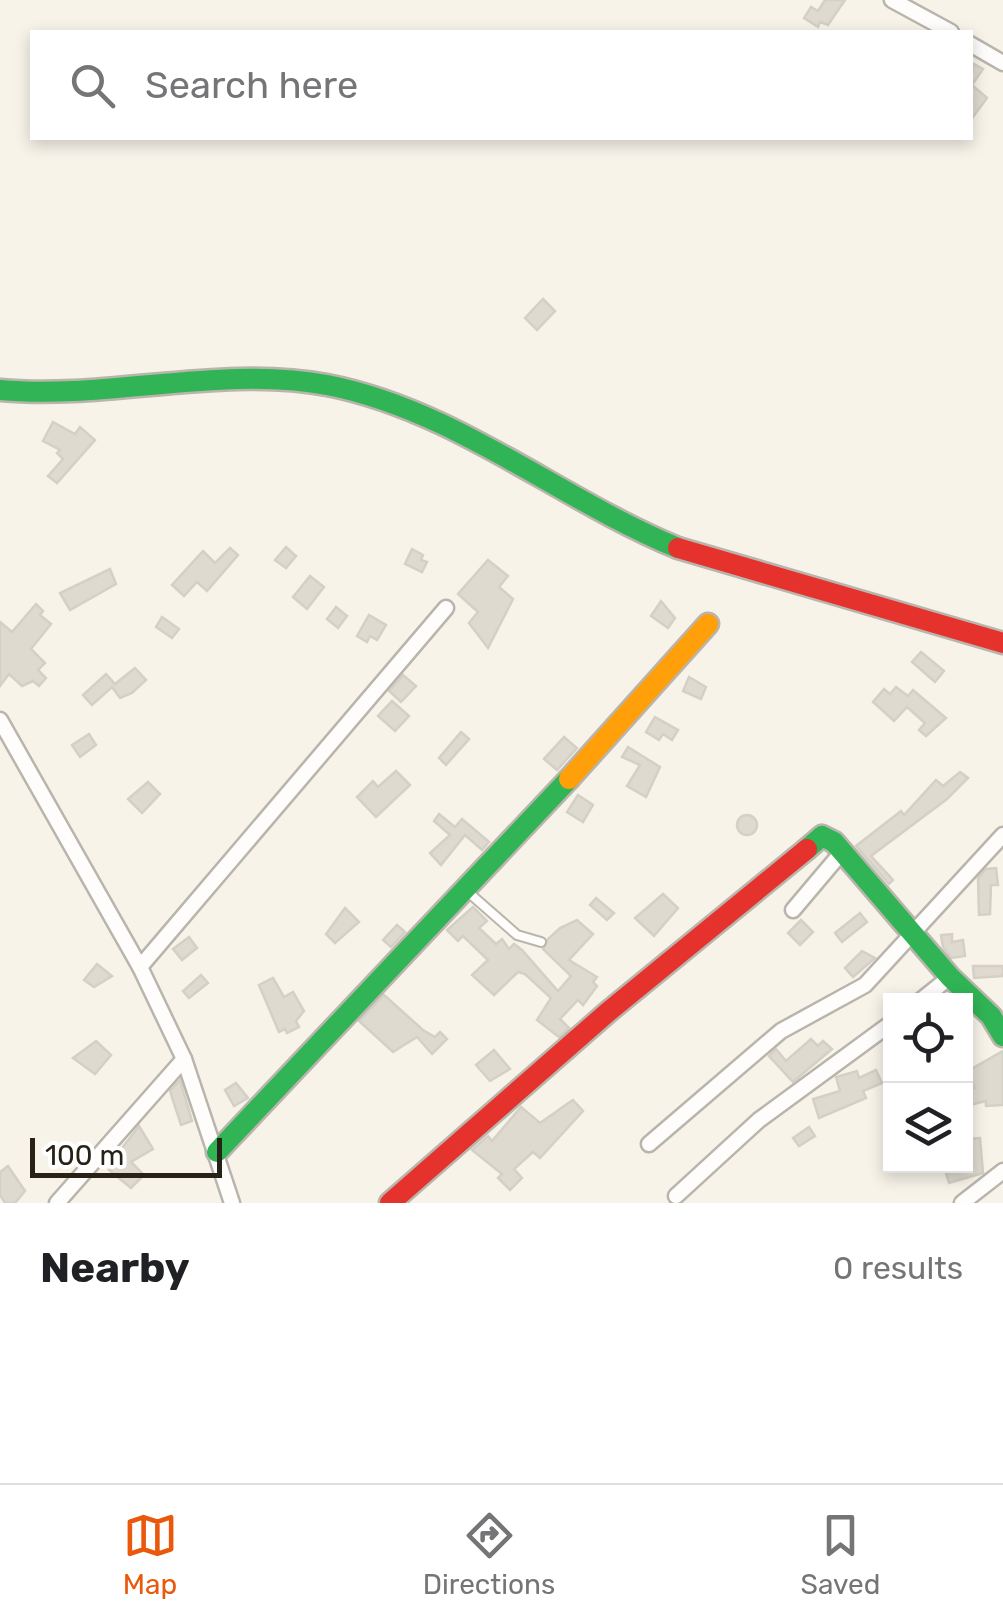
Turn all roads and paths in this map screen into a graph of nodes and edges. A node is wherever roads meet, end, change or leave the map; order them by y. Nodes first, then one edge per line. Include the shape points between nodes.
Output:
1 (892, 0) edge
2 (946, 30) edge
3 (973, 46) edge
4 (1003, 64) edge
5 (0, 390) edge
6 (446, 608) dead end
7 (708, 624) dead end
8 (1003, 643) edge
9 (0, 720) edge
10 (1003, 835) edge
11 (842, 852) junction
12 (462, 887) junction
13 (793, 910) dead end
14 (913, 928) junction
15 (541, 942) dead end
16 (140, 967) junction
17 (950, 977) junction
18 (929, 993) edge
19 (883, 1029) edge
20 (1003, 1036) edge
21 (184, 1059) junction
22 (648, 1144) dead end
23 (217, 1152) junction
24 (1003, 1171) edge
25 (676, 1196) dead end
26 (57, 1203) edge
27 (232, 1203) edge
28 (390, 1203) edge
29 (962, 1203) edge

1 - 2 street
3 - 4 street
5 - 8 street via 107,394 264,380 384,400 665,543
6 - 16 street
7 - 12 street
9 - 16 street
10 - 14 street
11 - 13 street
11 - 14 street
11 - 28 street via 828,837 814,839
12 - 15 lane via 517,935
12 - 23 street
14 - 17 street
14 - 22 street via 866,985 781,1031
16 - 21 street
17 - 18 street
17 - 20 street
19 - 25 street via 759,1120
21 - 23 street
21 - 26 street
23 - 27 street
24 - 29 street

